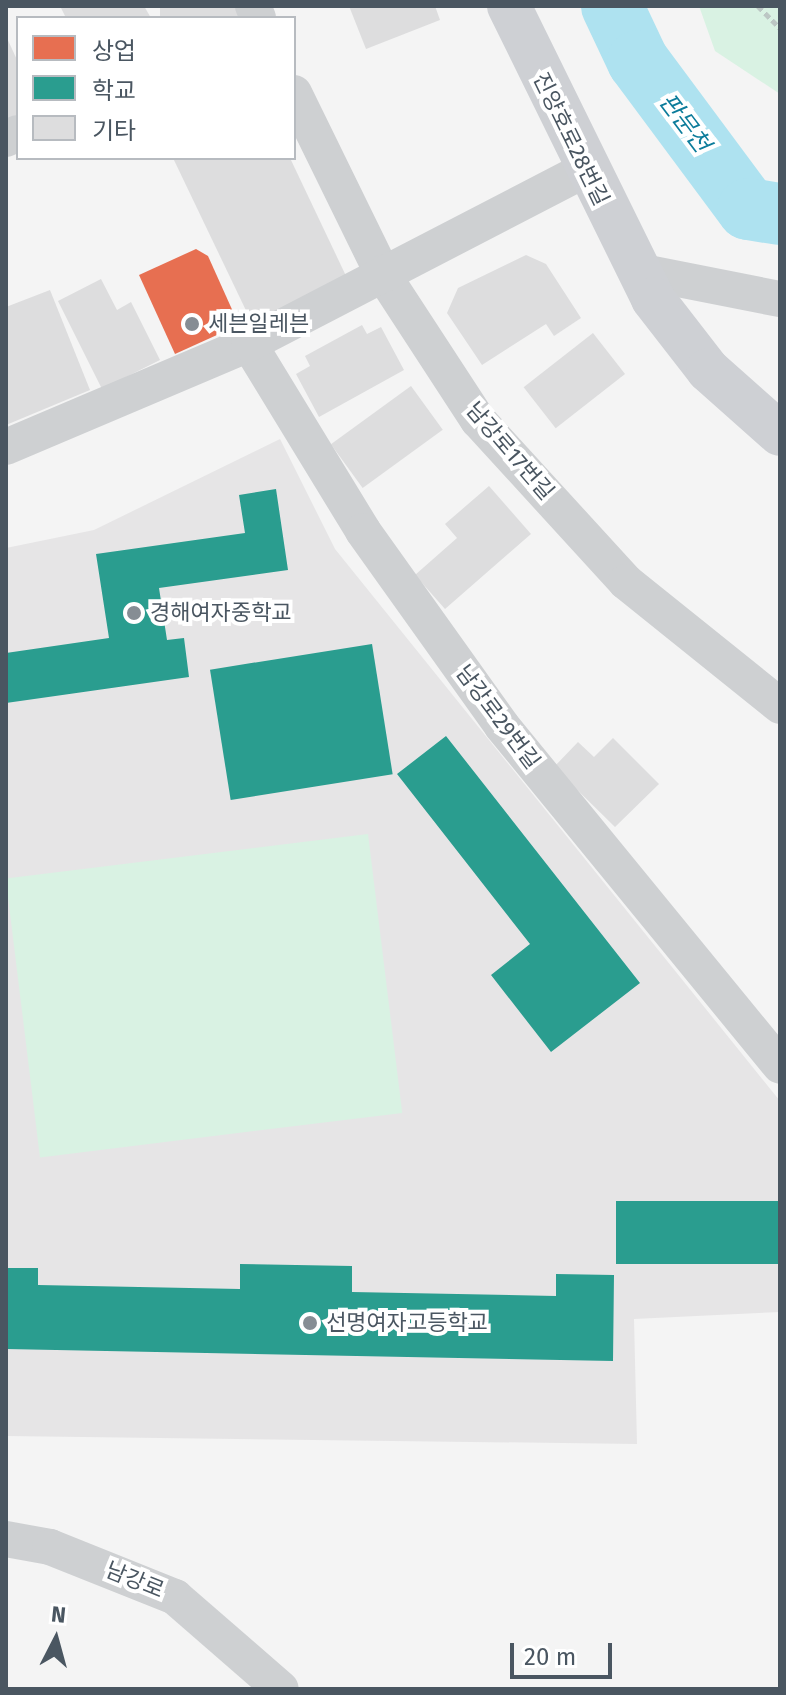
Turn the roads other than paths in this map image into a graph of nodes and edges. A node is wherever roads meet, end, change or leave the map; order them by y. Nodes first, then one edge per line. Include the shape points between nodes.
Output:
1 (509, 6) edge
2 (296, 97) edge
3 (584, 170) junction
4 (638, 271) junction
5 (382, 273) junction
6 (780, 299) edge
7 (249, 344) junction
8 (780, 434) edge
9 (6, 447) edge
10 (780, 706) edge
11 (780, 1066) edge
12 (6, 1539) edge
13 (281, 1689) edge

1 - 3 street, 진양호로28번길
2 - 5 street, 남강로17번길
3 - 4 street, 진양호로28번길
3 - 5 street
4 - 6 street
4 - 8 street, 진양호로28번길 via 708,370
5 - 7 street
5 - 10 street, 남강로17번길 via 478,420 626,582
7 - 9 street
7 - 11 street, 남강로29번길 via 363,531 502,726
12 - 13 street, 남강로 via 50,1547 175,1597

